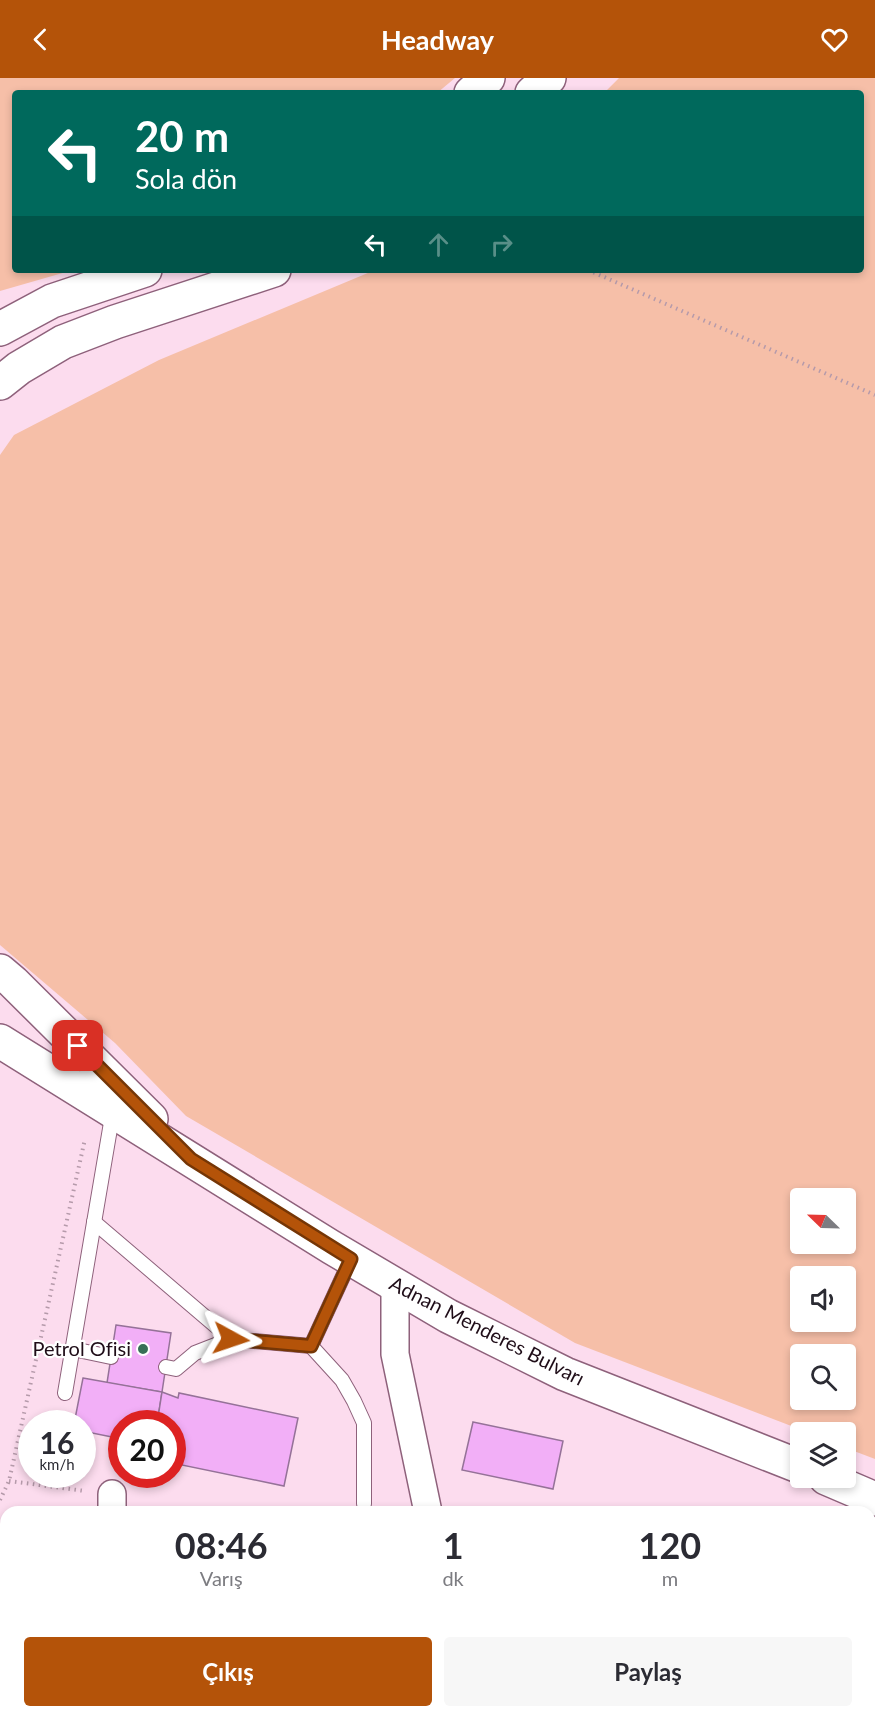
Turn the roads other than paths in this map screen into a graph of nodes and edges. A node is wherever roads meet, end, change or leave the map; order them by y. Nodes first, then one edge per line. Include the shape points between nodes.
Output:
1 (488, 78) edge
2 (549, 78) edge
3 (474, 90) edge
4 (535, 90) edge
5 (136, 273) edge
6 (265, 273) edge
7 (0, 329) edge
8 (0, 383) edge
9 (0, 971) edge
10 (0, 1041) edge
11 (103, 1105) junction
12 (191, 1159) junction
13 (94, 1222) junction
14 (351, 1259) junction
15 (394, 1285) junction
16 (231, 1339) junction
17 (311, 1346) junction
18 (73, 1349) junction
19 (111, 1357) dead end
20 (166, 1367) dead end
21 (65, 1393) dead end
22 (790, 1463) edge
23 (849, 1488) edge
24 (875, 1499) edge
25 (364, 1504) dead end
26 (427, 1506) edge

1 - 3 main road
2 - 4 main road
5 - 7 main road via 52,301
6 - 8 main road via 63,342
9 - 12 main road, Adnan Menderes Bulvarı
10 - 11 main road, Adnan Menderes Bulvarı
11 - 12 main road, Adnan Menderes Bulvarı
11 - 13 lane
12 - 14 main road, Adnan Menderes Bulvarı
13 - 16 lane
13 - 18 lane
14 - 15 main road, Adnan Menderes Bulvarı
14 - 17 lane
15 - 22 main road, Adnan Menderes Bulvarı via 565,1374
15 - 26 street via 394,1354
16 - 17 lane
16 - 20 lane via 195,1353 176,1370
17 - 25 lane via 342,1380 364,1423
18 - 19 lane
18 - 21 lane
23 - 24 main road

